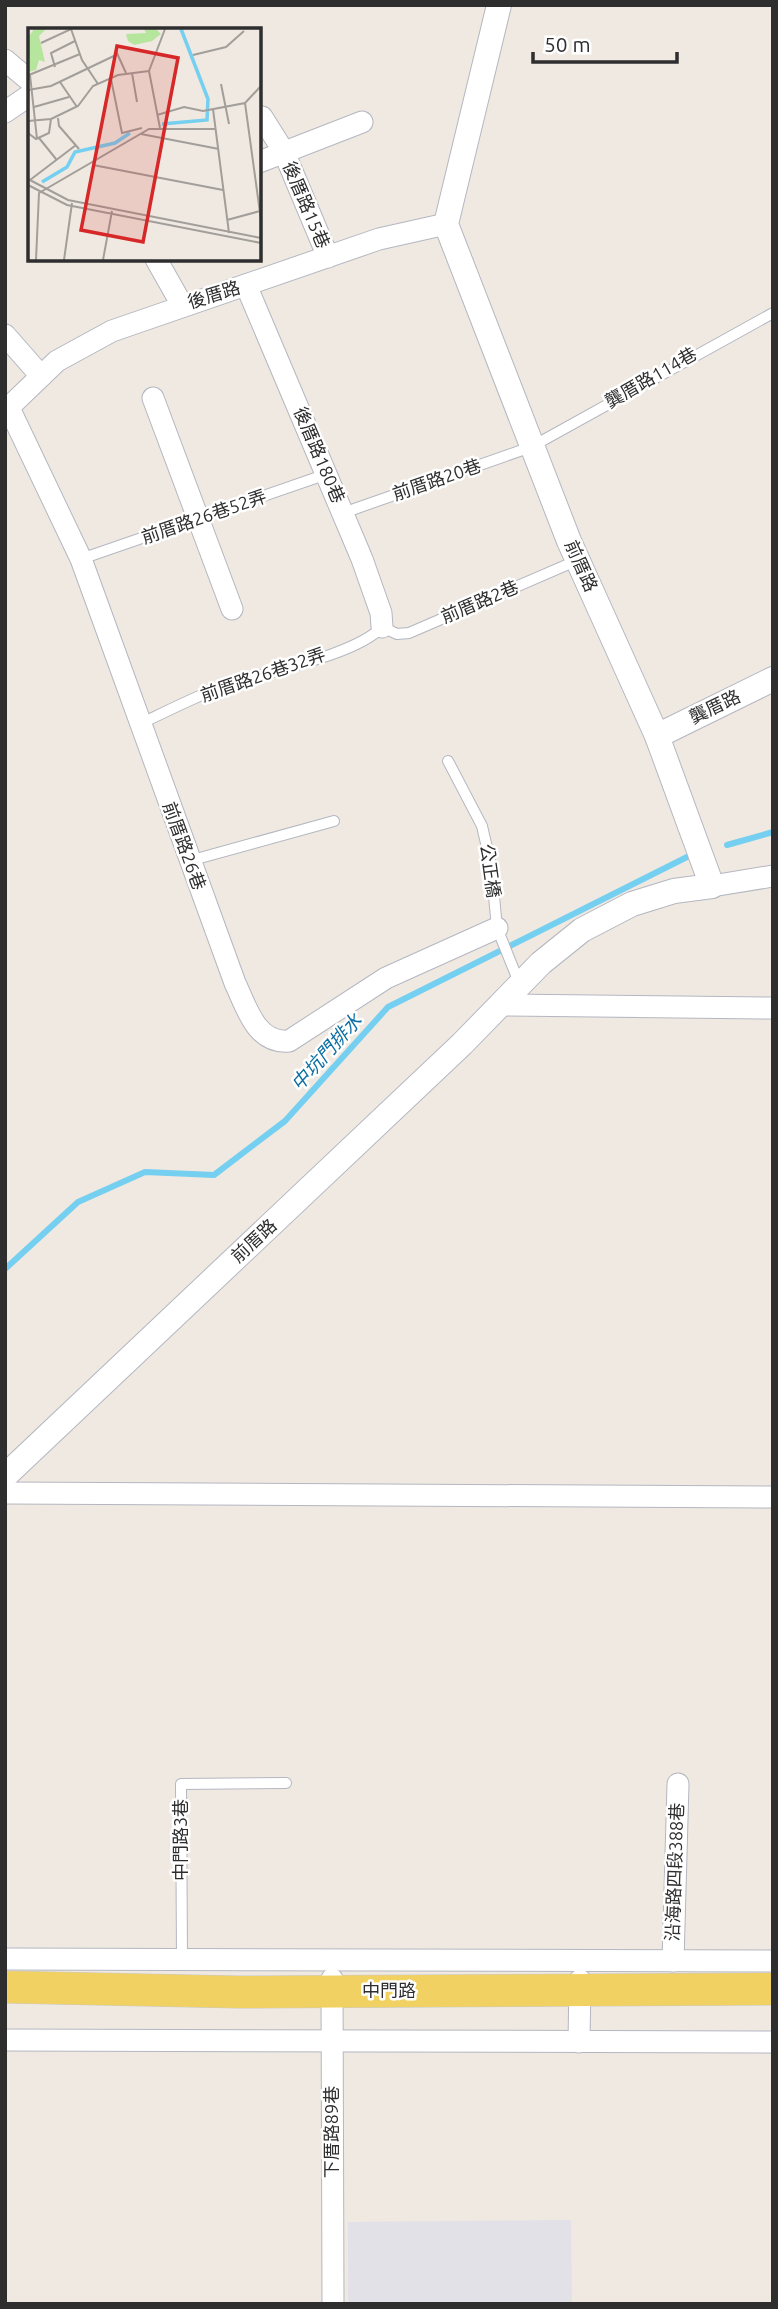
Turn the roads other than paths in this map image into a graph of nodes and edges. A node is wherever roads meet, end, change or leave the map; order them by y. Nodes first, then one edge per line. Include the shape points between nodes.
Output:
1 (499, 5) edge
2 (5, 60) edge
3 (28, 80) edge
4 (28, 96) edge
5 (5, 112) edge
6 (262, 117) dead end
7 (362, 122) dead end
8 (284, 152) junction
9 (261, 161) edge
10 (446, 224) junction
11 (328, 257) junction
12 (157, 261) edge
13 (246, 285) junction
14 (181, 305) junction
15 (773, 313) edge
16 (5, 335) edge
17 (41, 376) junction
18 (153, 398) dead end
19 (7, 409) edge
20 (531, 447) junction
21 (327, 474) junction
22 (343, 513) junction
23 (198, 519) junction
24 (81, 559) junction
25 (578, 560) junction
26 (232, 609) dead end
27 (382, 626) junction
28 (773, 679) edge
29 (142, 723) junction
30 (657, 736) junction
31 (448, 761) dead end
32 (334, 821) dead end
33 (189, 861) junction
34 (773, 876) edge
35 (712, 886) junction
36 (500, 934) junction
37 (520, 985) junction
38 (503, 1004) junction
39 (773, 1008) edge
40 (5, 1476) edge
41 (5, 1493) edge
42 (773, 1497) edge
43 (286, 1783) dead end
44 (678, 1784) dead end
45 (5, 1959) edge
46 (182, 1959) junction
47 (332, 1960) junction
48 (673, 1961) junction
49 (773, 1961) edge
50 (580, 1986) junction
51 (5, 1987) edge
52 (773, 1989) edge
53 (332, 1999) junction
54 (5, 2007) edge
55 (773, 2007) edge
56 (5, 2040) edge
57 (332, 2041) junction
58 (579, 2042) junction
59 (773, 2042) edge
60 (332, 2304) edge

1 - 10 street
2 - 3 street
4 - 5 street
6 - 8 street, 後厝路15巷
7 - 8 street
8 - 9 street
8 - 11 street, 後厝路15巷
10 - 11 street, 後厝路 via 379,239
10 - 20 street, 前厝路
11 - 13 street, 後厝路
12 - 14 street
13 - 14 street, 後厝路
13 - 21 street, 後厝路180巷
14 - 17 street, 後厝路 via 82,345
15 - 20 lane, 龔厝路114巷
16 - 17 street
17 - 19 street, 後厝路
18 - 23 street
19 - 24 street, 前厝路26巷
20 - 22 lane, 前厝路20巷
20 - 25 street, 前厝路
21 - 22 street, 後厝路180巷
21 - 23 lane, 前厝路26巷52弄
22 - 27 street, 後厝路180巷 via 381,612
23 - 24 lane, 前厝路26巷52弄
23 - 26 street
24 - 29 street, 前厝路26巷
25 - 27 lane, 前厝路2巷 via 409,633 397,634
25 - 30 street, 前厝路
27 - 29 lane, 前厝路26巷32弄 via 373,636 218,688
28 - 30 street, 龔厝路
29 - 33 street, 前厝路26巷
30 - 35 street, 前厝路
31 - 36 lane, 公正橋 via 482,826
32 - 33 lane
33 - 36 street, 前厝路26巷 via 235,983 265,1038 275,1042 289,1041 408,967
34 - 35 street
35 - 37 street, 前厝路 via 632,904 582,930
36 - 37 lane, 公正橋
37 - 38 street, 前厝路
38 - 39 street
38 - 40 street, 前厝路
41 - 42 street
43 - 46 lane, 中門路3巷 via 181,1784
44 - 48 street, 沿海路四段388巷
45 - 46 street, 中門路
46 - 47 street, 中門路
47 - 50 street, 中門路
47 - 53 street, 下厝路89巷
48 - 49 street, 中門路
48 - 50 street, 中門路
50 - 52 main road, 中門路
50 - 53 main road, 中門路
50 - 55 main road, 中門路
50 - 58 street
51 - 53 main road, 中門路
53 - 54 main road, 中門路
53 - 57 street, 下厝路89巷
56 - 57 street
57 - 58 street
57 - 60 street, 下厝路89巷
58 - 59 street

